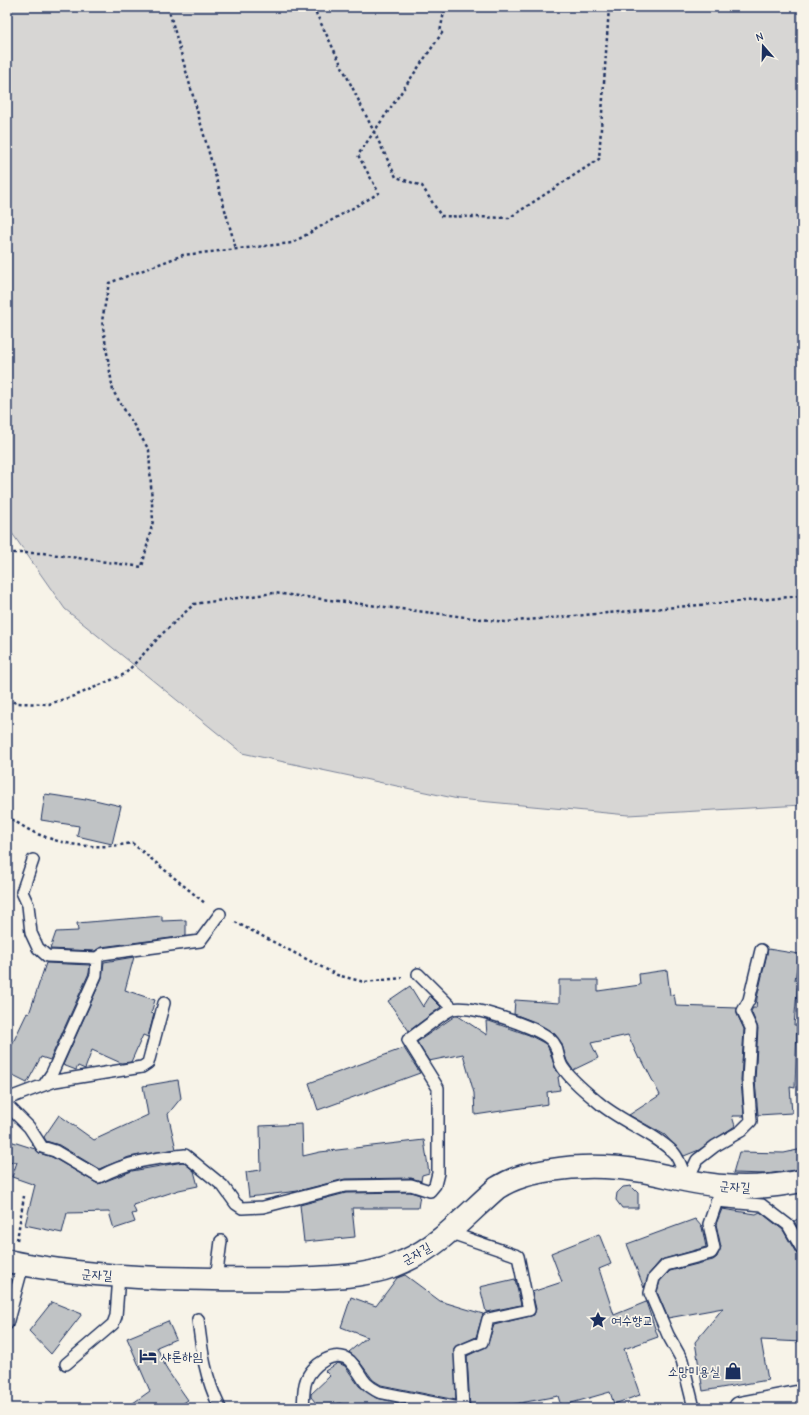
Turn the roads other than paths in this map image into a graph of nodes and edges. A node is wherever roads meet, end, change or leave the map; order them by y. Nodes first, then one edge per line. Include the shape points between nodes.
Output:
1 (33, 860) dead end
2 (220, 914) road end
3 (761, 950) dead end
4 (97, 958) junction
5 (418, 974) road end
6 (164, 1003) dead end
7 (453, 1009) junction
8 (44, 1085) junction
9 (7, 1099) edge
10 (7, 1105) edge
11 (687, 1181) junction
12 (802, 1181) edge
13 (719, 1193) junction
14 (448, 1232) junction
15 (221, 1241) dead end
16 (802, 1249) edge
17 (14, 1263) edge
18 (119, 1276) junction
19 (216, 1280) junction
20 (198, 1319) dead end
21 (7, 1324) edge
22 (66, 1364) dead end
23 (802, 1396) edge
24 (220, 1408) edge
25 (303, 1408) edge
26 (459, 1408) edge
27 (463, 1408) edge
28 (694, 1408) edge
29 (740, 1408) edge

1 - 4 lane via 22,892 28,905 31,933 38,948 47,956
2 - 4 lane via 200,941 102,954
3 - 11 lane via 749,1000 743,1011 751,1028 748,1080 751,1121 741,1131 697,1160
4 - 8 lane via 96,975 91,988
5 - 7 lane
6 - 8 lane via 148,1063 142,1067
7 - 10 lane via 408,1040 438,1088 438,1173 430,1192 411,1185 345,1186 263,1207 242,1208 223,1186 185,1155 142,1160 119,1167 99,1178 55,1151 42,1146 29,1127
7 - 11 lane via 484,1011 551,1039 558,1048 558,1058 563,1068 598,1103 621,1120 654,1138 674,1154
8 - 9 lane
11 - 13 street, 군자길
11 - 14 street, 군자길 via 614,1167 566,1167 526,1175 497,1188
12 - 13 street, 군자길
13 - 16 lane via 762,1205 788,1225
13 - 28 lane via 709,1224 714,1248 711,1253 666,1265 654,1278 650,1293 682,1360
14 - 19 street, 군자길 via 405,1262 368,1273 317,1278
14 - 27 lane via 518,1256 529,1310 488,1319 482,1342 460,1350
15 - 19 lane
17 - 18 street, 군자길 via 68,1272
17 - 21 lane
18 - 19 street, 군자길
18 - 22 lane via 113,1324
20 - 24 lane via 203,1360 210,1386
23 - 29 street
25 - 26 lane via 306,1381 312,1371 319,1363 337,1356 351,1362 367,1386 379,1392

